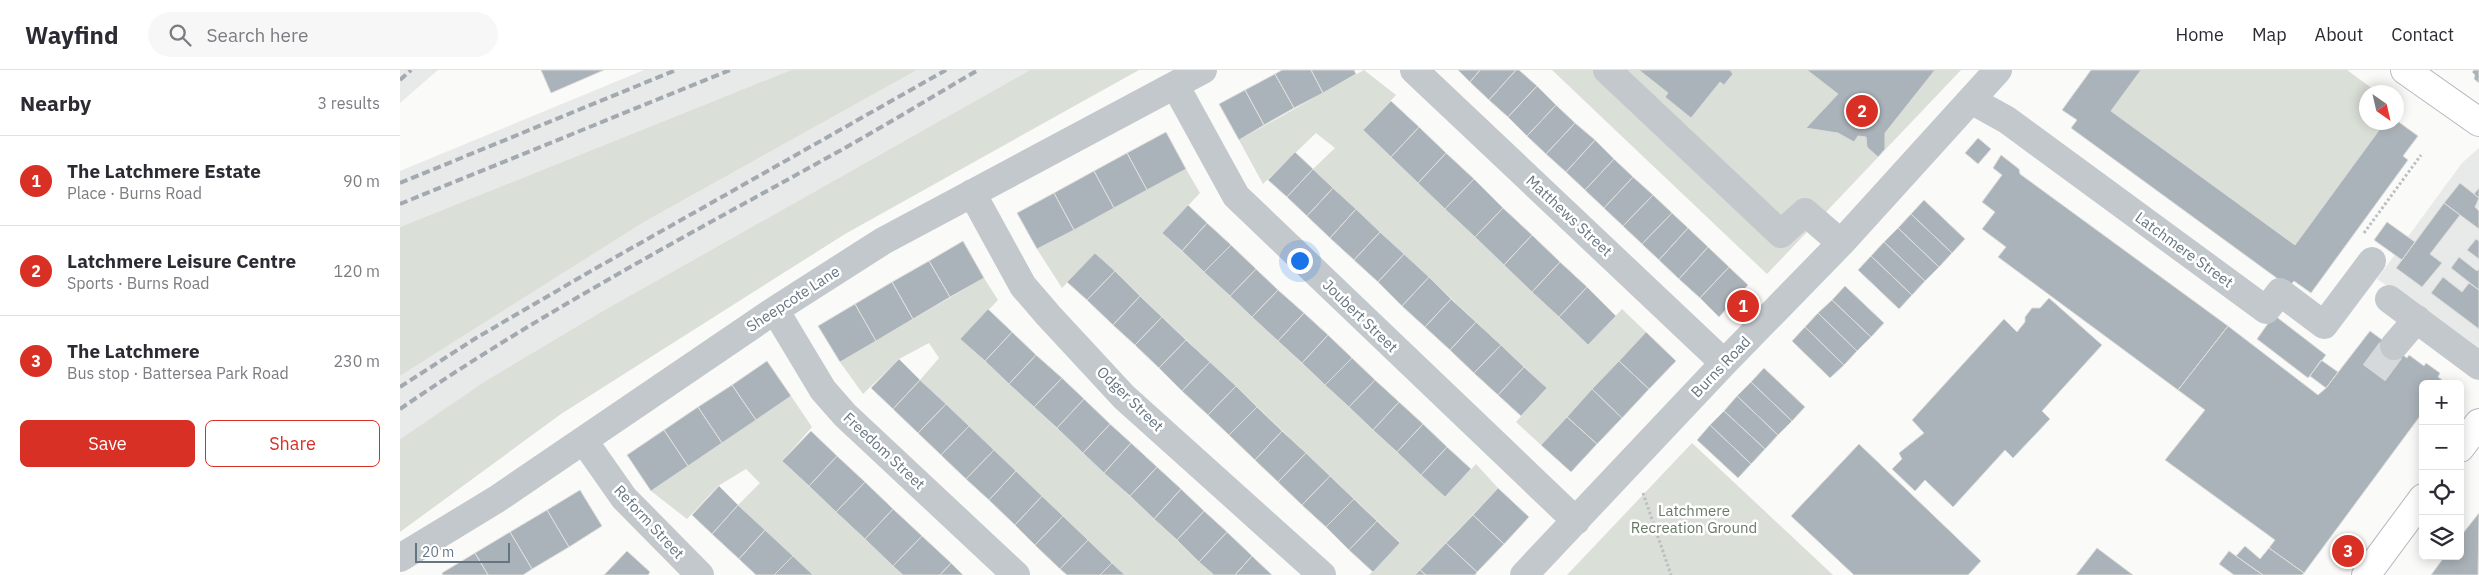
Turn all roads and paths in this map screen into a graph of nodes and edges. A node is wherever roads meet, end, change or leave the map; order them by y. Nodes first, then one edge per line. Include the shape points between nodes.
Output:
1 (1203, 70) edge
2 (1414, 70) edge
3 (1608, 70) edge
4 (1998, 70) edge
5 (2405, 70) edge
6 (1176, 85) junction
7 (1971, 100) junction
8 (2479, 122) edge
9 (2422, 155) dead end
10 (972, 193) junction
11 (1841, 243) junction
12 (2372, 261) joint
13 (2388, 299) dead end
14 (774, 310) junction
15 (2417, 319) junction
16 (2394, 346) tunnel mouth
17 (1724, 363) junction
18 (2479, 366) edge
19 (2479, 423) edge
20 (584, 441) junction
21 (2464, 443) edge
22 (1626, 467) junction
23 (2419, 503) edge
24 (1576, 521) junction
25 (400, 558) edge
26 (700, 575) edge
27 (1016, 575) edge
28 (1322, 575) edge
29 (1524, 575) edge
30 (1672, 575) edge
31 (2366, 575) edge

1 - 6 street, Sheepcote Lane
2 - 17 street, Matthews Street
3 - 11 street via 1781,234 1805,212
4 - 7 street, Burns Road
5 - 8 highway
6 - 10 street, Sheepcote Lane
6 - 24 street, Joubert Street via 1236,196
7 - 11 street, Burns Road
7 - 12 street, Latchmere Street via 2007,120 2266,310 2280,292 2324,325
9 - 12 path via 2353,248
10 - 14 street, Sheepcote Lane via 884,241
10 - 28 street, Odger Street via 1023,286 1055,322 1124,397
11 - 17 street, Burns Road
13 - 15 street
14 - 20 street, Sheepcote Lane
14 - 27 street, Freedom Street via 823,390 845,415
15 - 16 street
15 - 18 street
17 - 22 street, Burns Road
19 - 21 highway
20 - 25 street, Sheepcote Lane
20 - 26 street, Reform Street via 624,498
22 - 24 street, Burns Road
22 - 30 path via 1642,491
23 - 31 highway
24 - 29 street, Burns Road

